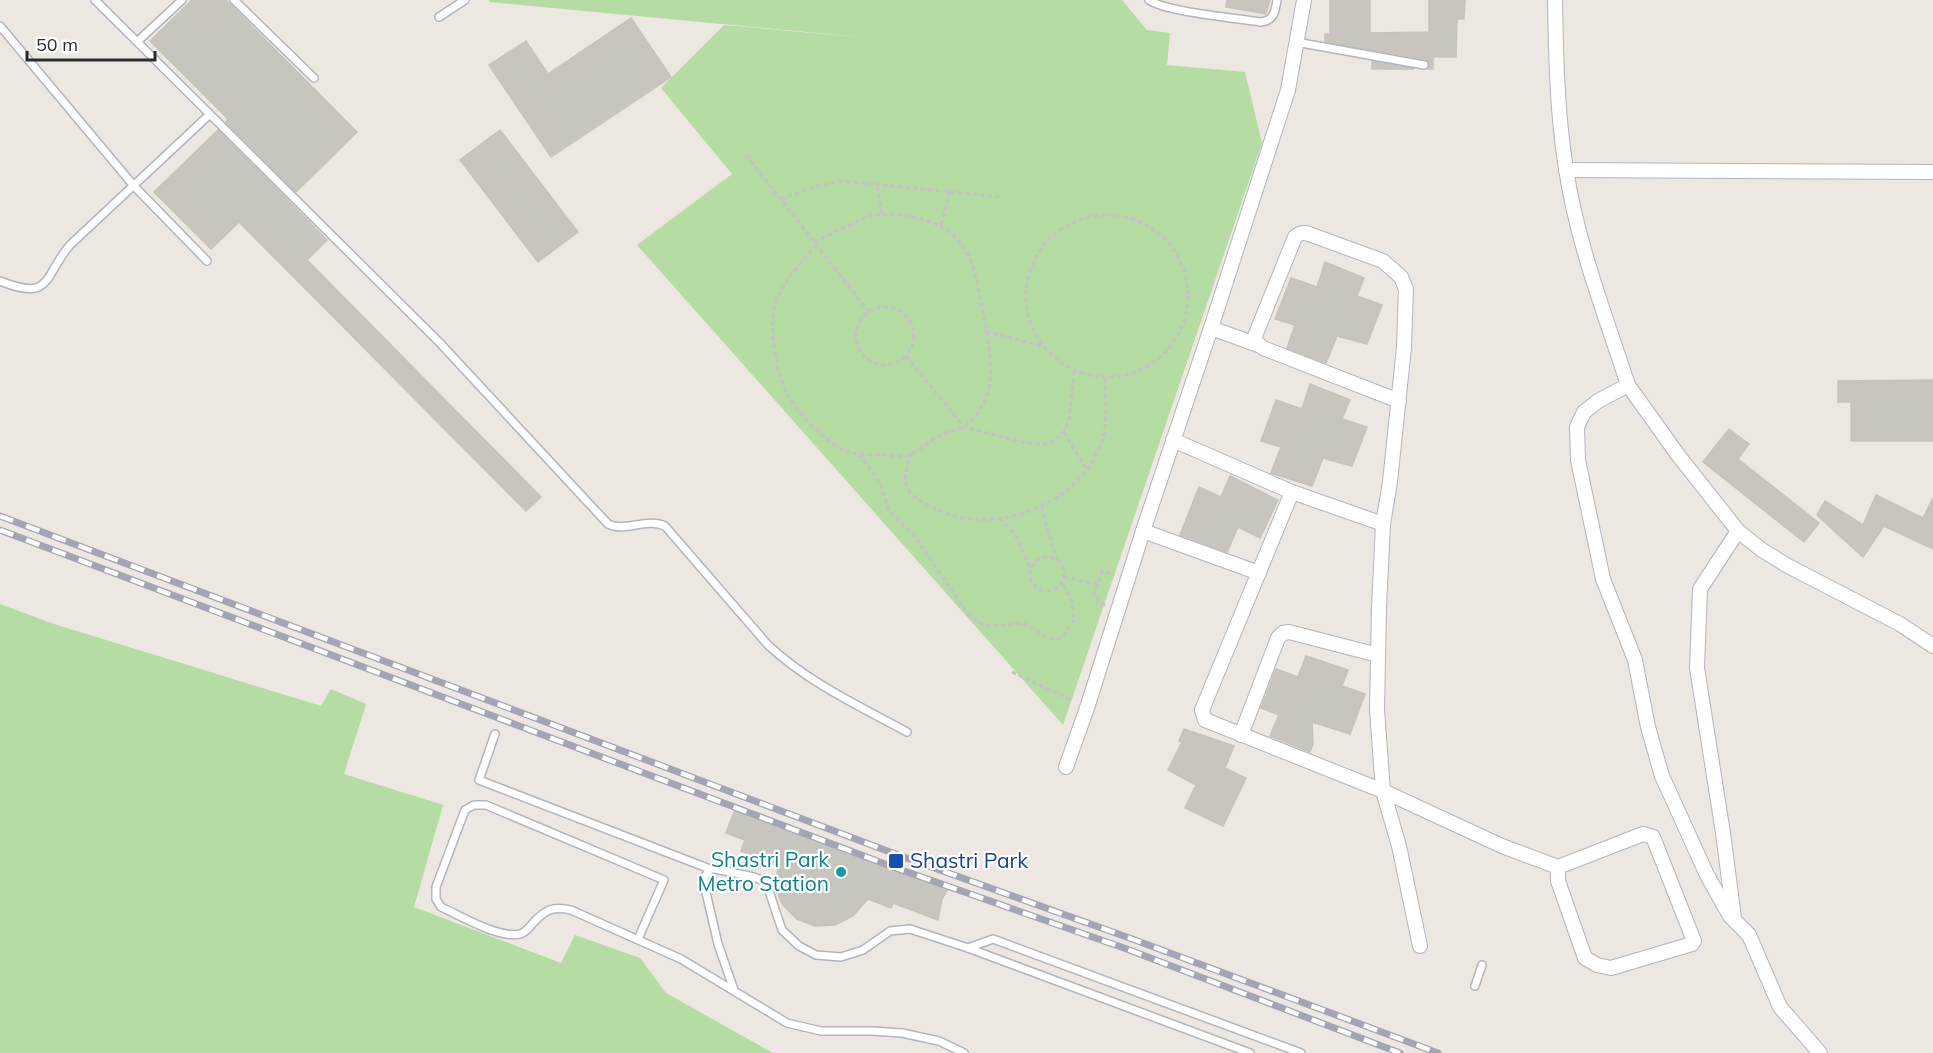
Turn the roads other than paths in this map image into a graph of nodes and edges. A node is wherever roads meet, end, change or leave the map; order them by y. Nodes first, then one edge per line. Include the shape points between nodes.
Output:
1 (95, 0) edge
2 (182, 0) edge
3 (234, 0) edge
4 (465, 0) edge
5 (1149, 0) edge
6 (1277, 0) edge
7 (1304, 0) edge
8 (1555, 0) edge
9 (1164, 3) edge
10 (439, 17) dead end
11 (0, 26) edge
12 (138, 41) junction
13 (1296, 42) junction
14 (1424, 65) dead end
15 (314, 78) dead end
16 (209, 114) junction
17 (1566, 170) junction
18 (1933, 172) edge
19 (134, 186) junction
20 (207, 261) dead end
21 (0, 281) edge
22 (1211, 328) junction
23 (1258, 345) junction
24 (1628, 385) junction
25 (1399, 401) junction
26 (1173, 440) junction
27 (1292, 492) junction
28 (1383, 524) junction
29 (1143, 531) junction
30 (1738, 531) junction
31 (1259, 573) junction
32 (1933, 646) edge
33 (1378, 655) junction
34 (907, 732) dead end
35 (495, 734) dead end
36 (1241, 735) junction
37 (1066, 767) dead end
38 (1383, 791) junction
39 (1558, 867) junction
40 (710, 869) junction
41 (1735, 920) junction
42 (638, 939) junction
43 (1420, 946) dead end
44 (968, 948) junction
45 (1482, 965) dead end
46 (1475, 986) dead end
47 (734, 991) junction
48 (964, 1053) edge
49 (1250, 1053) edge
50 (1301, 1053) edge
51 (1820, 1053) edge

1 - 12 lane
2 - 12 lane
3 - 15 lane
4 - 10 lane
5 - 9 lane
6 - 9 lane via 1273,16 1260,22
7 - 13 street
8 - 17 street via 1557,99
11 - 19 lane
12 - 16 lane
13 - 14 lane
13 - 22 street via 1288,90
16 - 19 lane
16 - 34 lane via 439,342 608,524 615,528 649,523 665,526 785,661
17 - 18 street
17 - 24 street via 1578,228
19 - 20 lane
19 - 21 lane via 70,245 41,287 23,289
22 - 23 street
22 - 26 street
23 - 25 street
23 - 25 street via 1255,336 1298,234 1309,234 1383,261 1401,277 1406,289
24 - 30 street
24 - 41 street via 1584,412 1577,428 1578,460 1603,579 1635,660 1662,776 1707,875
25 - 28 street
26 - 27 street
26 - 29 street
27 - 28 street
27 - 31 street
28 - 33 street
29 - 31 street
29 - 37 street
30 - 32 street via 1788,566 1900,624
30 - 41 street via 1700,589 1697,668
31 - 36 street via 1202,710 1205,720
33 - 36 street via 1283,633
33 - 38 street via 1377,710
35 - 40 lane via 479,780
36 - 38 street
38 - 39 street via 1502,846
38 - 43 street
39 - 39 street via 1558,881 1585,958 1597,965 1611,968 1694,941 1653,837 1643,834
40 - 44 lane via 766,882 782,930 816,955 841,957 863,950 899,929
40 - 47 lane via 704,884
41 - 51 street via 1749,935 1780,1007
42 - 42 lane via 557,907 547,909 528,930 519,934 500,933 441,907 436,887 465,810 486,805 664,880
42 - 47 lane
44 - 49 lane
44 - 50 lane via 993,939
45 - 46 lane
47 - 48 lane via 787,1023 821,1031 902,1034 939,1041

